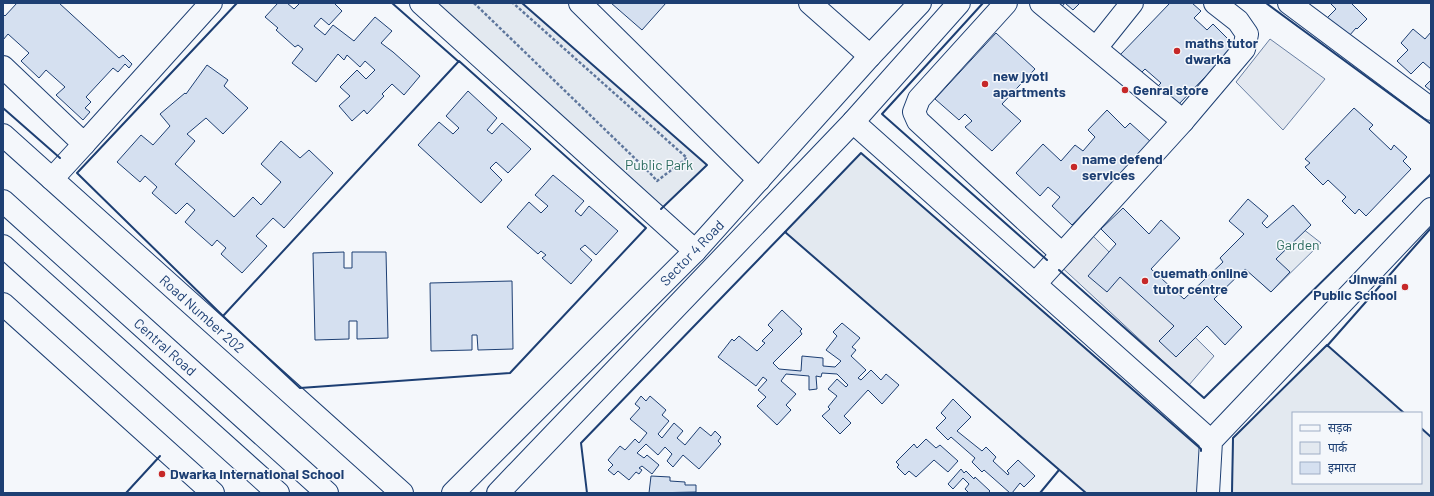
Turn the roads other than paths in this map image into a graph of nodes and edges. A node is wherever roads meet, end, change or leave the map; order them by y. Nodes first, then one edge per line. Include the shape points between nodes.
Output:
1 (211, 3) edge
2 (421, 3) edge
3 (580, 3) edge
4 (810, 3) edge
5 (920, 3) edge
6 (959, 3) edge
7 (1006, 3) edge
8 (1041, 3) edge
9 (1132, 3) edge
10 (1215, 3) edge
11 (1289, 3) edge
12 (1096, 48) junction
13 (870, 56) junction
14 (3, 68) edge
15 (1431, 109) edge
16 (1183, 120) junction
17 (853, 122) junction
18 (3, 135) edge
19 (84, 144) junction
20 (52, 179) junction
21 (759, 180) junction
22 (3, 201) edge
23 (1431, 209) edge
24 (3, 246) edge
25 (695, 251) junction
26 (1062, 254) junction
27 (1035, 284) junction
28 (3, 304) edge
29 (1211, 441) junction
30 (213, 493) edge
31 (278, 493) edge
32 (327, 493) edge
33 (402, 493) edge
34 (454, 493) edge
35 (498, 493) edge
36 (1208, 493) edge

1 - 19 street
2 - 25 street
3 - 21 street
4 - 13 street
5 - 13 street, Sector 4 Road
6 - 17 street, Sector 4 Road
7 - 26 street via 919,99 914,112 918,121
8 - 12 street
9 - 12 street
10 - 16 street via 1238,21 1247,34 1244,49
11 - 15 street
12 - 16 street
13 - 21 street, Sector 4 Road
14 - 19 street
16 - 26 street
17 - 27 street
17 - 35 street, Sector 4 Road
18 - 20 street, Road Number 202
19 - 20 street
20 - 33 street, Road Number 202
21 - 25 street, Sector 4 Road
22 - 32 street, Central Road
23 - 29 street
24 - 31 street
25 - 34 street, Sector 4 Road
26 - 27 street
27 - 29 street
28 - 30 street
29 - 36 street

